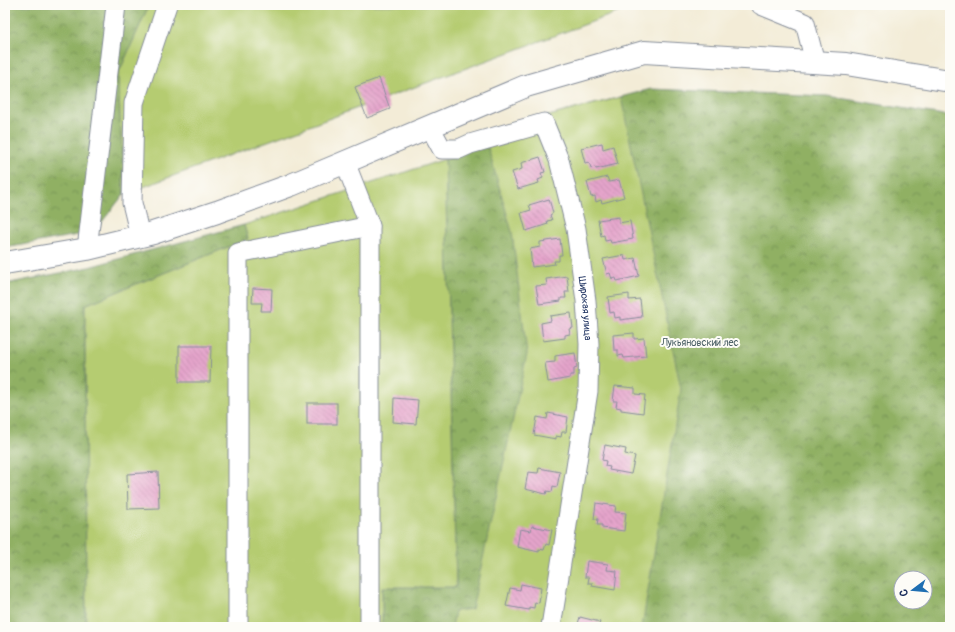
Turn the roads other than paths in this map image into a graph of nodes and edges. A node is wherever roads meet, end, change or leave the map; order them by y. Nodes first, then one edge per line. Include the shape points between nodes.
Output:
1 (116, 5) edge
2 (167, 5) edge
3 (761, 5) edge
4 (815, 62) junction
5 (950, 81) edge
6 (430, 127) junction
7 (345, 162) junction
8 (370, 226) junction
9 (140, 236) junction
10 (87, 249) junction
11 (5, 263) edge
12 (238, 627) edge
13 (370, 627) edge
14 (551, 627) edge

1 - 10 street
2 - 9 street via 134,103 132,203
3 - 4 street via 805,23
4 - 5 main road via 846,64
4 - 6 main road via 644,52 526,86
6 - 7 main road
6 - 14 street, Широкая улица via 442,149 459,149 544,123 559,160 576,229 586,301 589,344 588,391
7 - 8 street
7 - 9 main road via 292,185
8 - 12 street via 238,253
8 - 13 street
9 - 10 main road
10 - 11 main road

